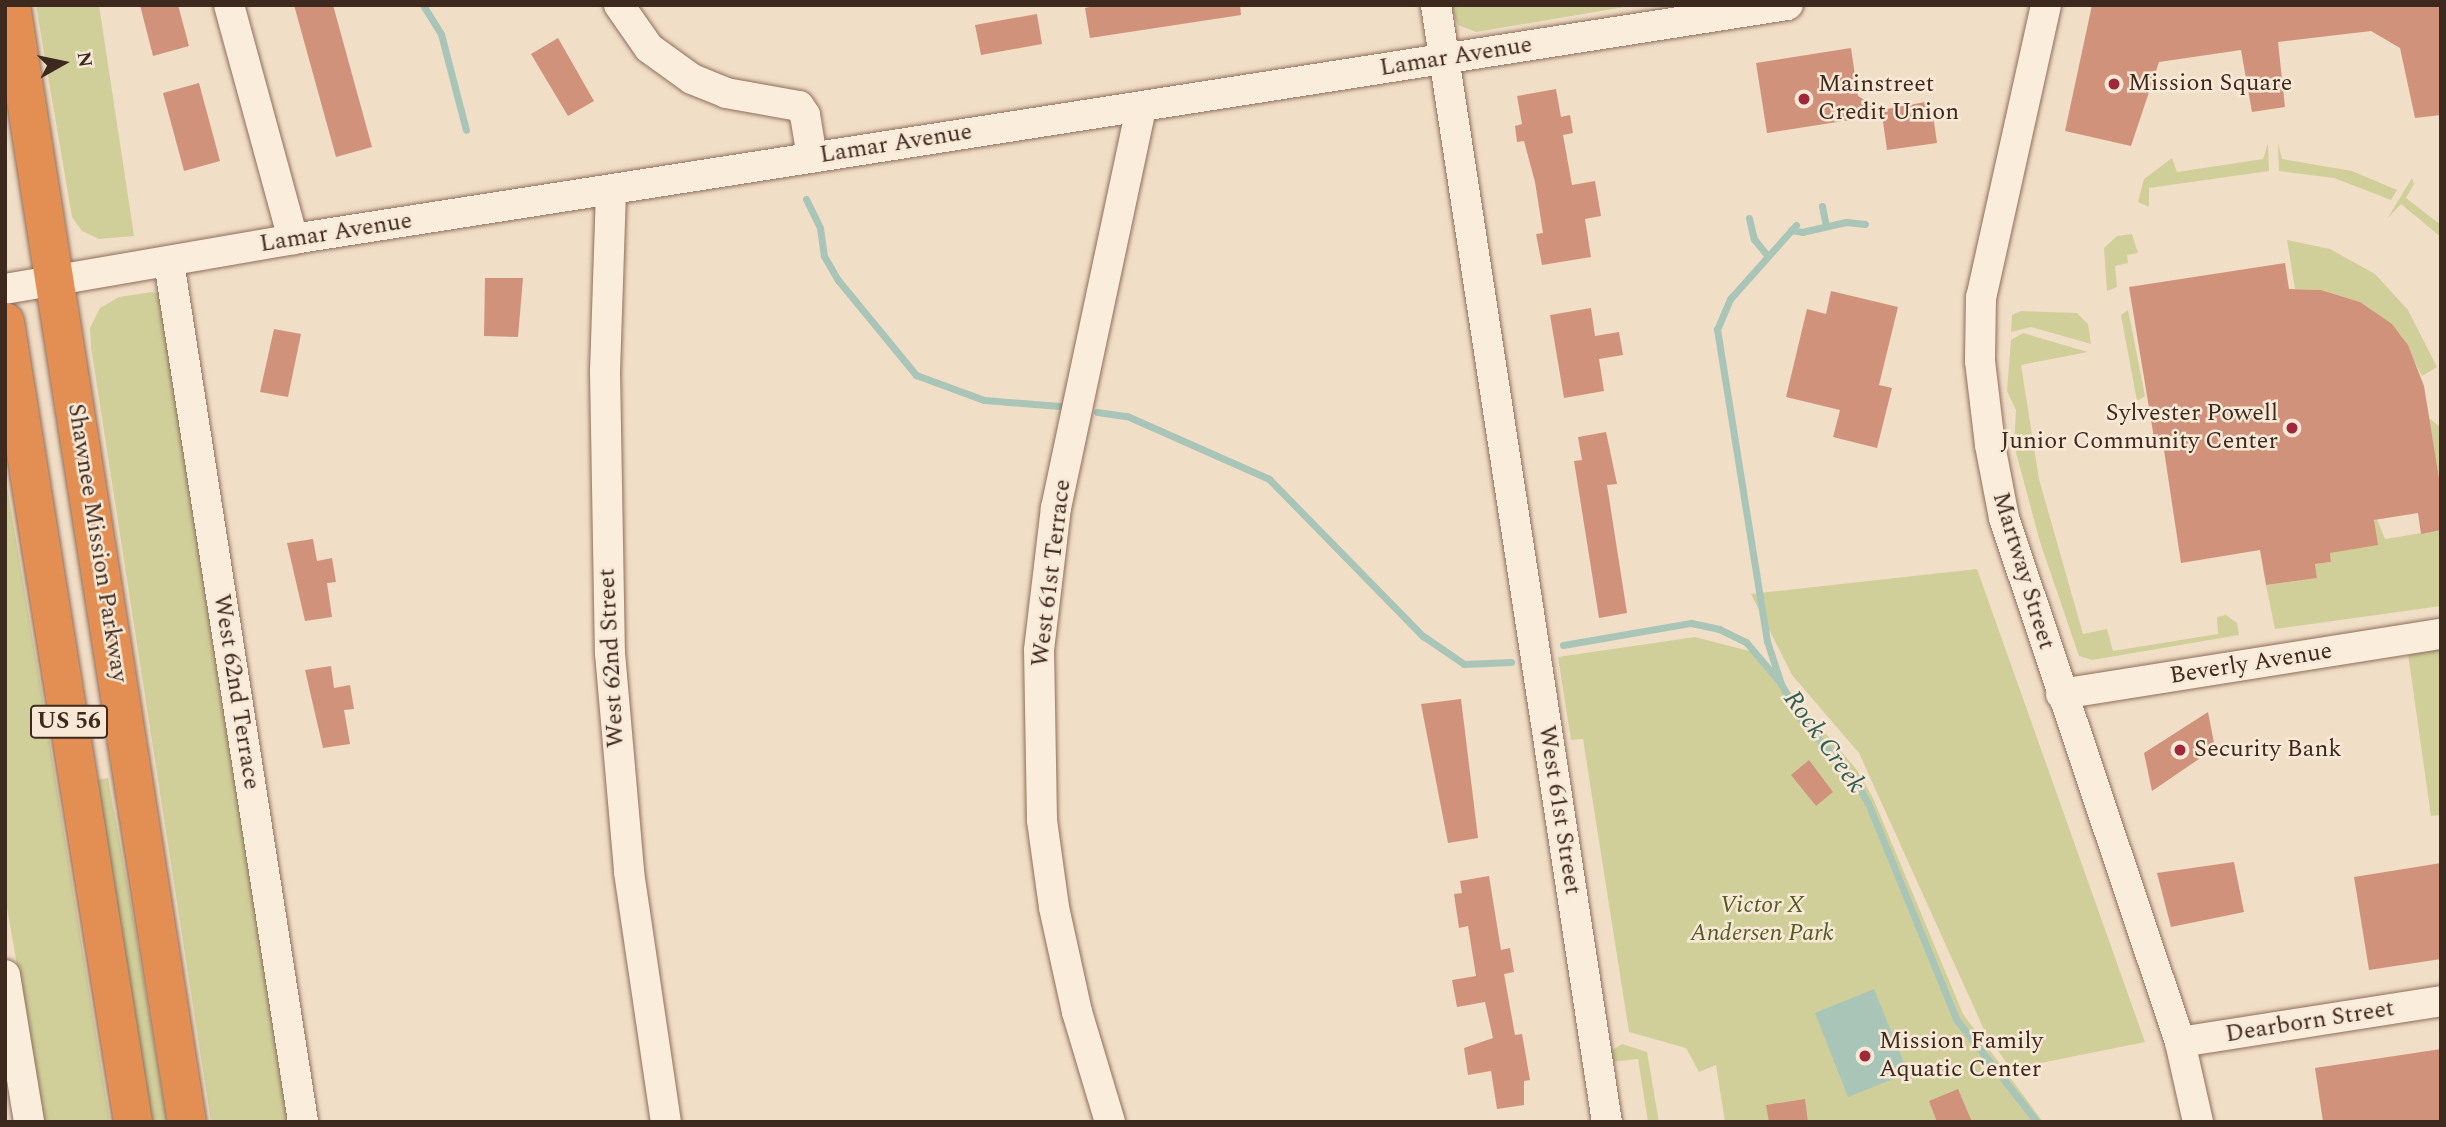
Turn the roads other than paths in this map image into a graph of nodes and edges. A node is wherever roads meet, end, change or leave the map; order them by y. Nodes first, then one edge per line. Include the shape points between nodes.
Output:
1 (11, 5) edge
2 (229, 5) edge
3 (619, 5) edge
4 (1436, 5) edge
5 (1788, 5) edge
6 (2046, 5) edge
7 (1445, 59) junction
8 (1141, 107) junction
9 (812, 157) junction
10 (611, 191) junction
11 (293, 239) junction
12 (169, 262) junction
13 (55, 281) junction
14 (5, 289) edge
15 (5, 322) edge
16 (2441, 634) edge
17 (2061, 694) junction
18 (5, 975) edge
19 (2441, 1001) edge
20 (2180, 1042) junction
21 (29, 1122) edge
22 (132, 1122) edge
23 (187, 1122) edge
24 (303, 1122) edge
25 (666, 1122) edge
26 (1110, 1122) edge
27 (1607, 1122) edge
28 (2198, 1122) edge

1 - 13 highway, Shawnee Mission Parkway / US 56
2 - 11 street
3 - 9 street via 649,48 692,79 726,93 799,106 805,115
4 - 7 street
5 - 7 street, Lamar Avenue
6 - 17 street, Martway Street via 1995,221 1981,297 1980,361 2004,518
7 - 8 street, Lamar Avenue
7 - 27 street, West 61st Street
8 - 9 street, Lamar Avenue
8 - 26 street, West 61st Terrace via 1056,508 1039,650 1042,820 1054,907 1077,1012
9 - 10 street, Lamar Avenue
10 - 11 street, Lamar Avenue
10 - 25 street, West 62nd Street via 605,371 610,653 629,872
11 - 12 street, Lamar Avenue
12 - 13 street, Lamar Avenue
12 - 24 street, West 62nd Terrace
13 - 14 street, Lamar Avenue
13 - 23 highway, Shawnee Mission Parkway / US 56
15 - 22 highway, US 56
16 - 17 street, Beverly Avenue
17 - 20 street, Martway Street
18 - 21 street
19 - 20 street, Dearborn Street
20 - 28 street, Martway Street

